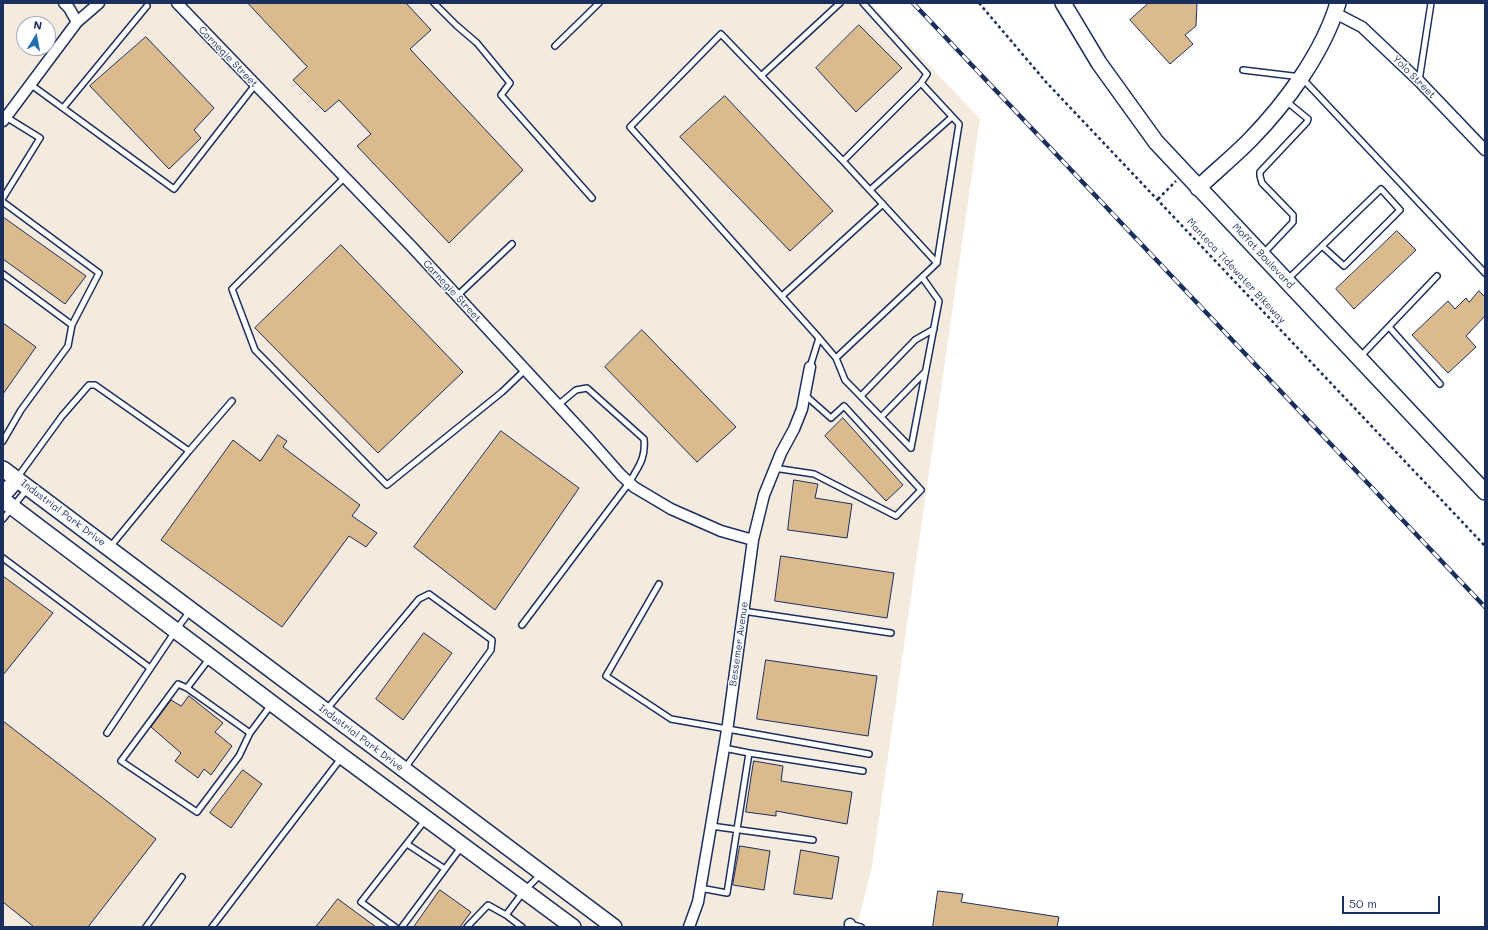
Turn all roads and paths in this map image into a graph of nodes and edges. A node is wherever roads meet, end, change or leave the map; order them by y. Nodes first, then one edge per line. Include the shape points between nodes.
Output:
1 (64, 3) edge
2 (99, 3) edge
3 (177, 3) edge
4 (434, 3) edge
5 (598, 3) edge
6 (840, 3) edge
7 (863, 3) edge
8 (979, 3) edge
9 (1064, 3) edge
10 (1431, 3) edge
11 (147, 6) dead end
12 (1336, 8) edge
13 (77, 22) junction
14 (555, 46) dead end
15 (1243, 70) dead end
16 (761, 76) junction
17 (1301, 77) junction
18 (1419, 81) junction
19 (921, 83) junction
20 (30, 84) junction
21 (255, 85) junction
22 (1284, 99) junction
23 (63, 108) junction
24 (952, 117) junction
25 (4, 119) edge
26 (1483, 144) edge
27 (843, 161) junction
28 (1184, 173) junction
29 (345, 177) junction
30 (1198, 188) junction
31 (870, 190) junction
32 (3, 198) edge
33 (592, 198) dead end
34 (1158, 199) junction
35 (3, 202) edge
36 (882, 204) junction
37 (512, 244) dead end
38 (1322, 246) junction
39 (1262, 255) junction
40 (938, 263) junction
41 (1485, 273) edge
42 (3, 274) edge
43 (1437, 276) dead end
44 (922, 277) junction
45 (1286, 281) junction
46 (457, 296) junction
47 (782, 296) junction
48 (72, 325) junction
49 (1389, 327) junction
50 (934, 330) junction
51 (819, 338) junction
52 (836, 358) junction
53 (1359, 358) junction
54 (810, 367) joint
55 (526, 370) junction
56 (926, 371) junction
57 (1440, 384) dead end
58 (805, 395) junction
59 (861, 396) junction
60 (232, 401) dead end
61 (558, 405) junction
62 (881, 417) junction
63 (3, 441) edge
64 (189, 451) junction
65 (774, 468) junction
66 (3, 469) edge
67 (629, 482) junction
68 (23, 483) junction
69 (1485, 492) edge
70 (3, 495) edge
71 (8, 503) edge
72 (3, 519) edge
73 (753, 540) junction
74 (1485, 546) edge
75 (109, 548) junction
76 (3, 558) edge
77 (92, 567) junction
78 (659, 584) dead end
79 (191, 610) junction
80 (743, 611) junction
81 (522, 625) dead end
82 (176, 630) junction
83 (890, 633) dead end
84 (211, 656) junction
85 (150, 668) junction
86 (186, 688) junction
87 (273, 703) junction
88 (325, 711) junction
89 (727, 729) junction
90 (108, 733) dead end
91 (250, 733) junction
92 (724, 748) junction
93 (749, 753) junction
94 (869, 754) dead end
95 (343, 757) junction
96 (404, 770) junction
97 (863, 771) dead end
98 (426, 818) junction
99 (711, 826) junction
100 (737, 829) junction
101 (813, 840) dead end
102 (406, 844) junction
103 (462, 845) junction
104 (445, 869) junction
105 (542, 872) junction
106 (182, 877) dead end
107 (700, 888) junction
108 (524, 891) junction
109 (506, 915) junction
110 (850, 925) edge
111 (146, 927) edge
112 (212, 927) edge
113 (395, 927) edge
114 (402, 927) edge
115 (467, 927) edge
116 (522, 927) edge
117 (573, 927) edge
118 (614, 927) edge
119 (689, 927) edge
120 (861, 927) edge

1 - 13 street
2 - 13 street
3 - 21 street, Carnegie Street
4 - 33 lane via 477,43 510,83 501,95
5 - 14 lane
6 - 16 lane
7 - 19 lane via 927,74
8 - 34 path, Manteca Tidewater Bikeway via 1046,82
9 - 28 street, Moffat Boulevard via 1104,69 1156,142
10 - 18 lane
11 - 23 lane
12 - 17 street via 1319,46
12 - 18 street, Yolo Street via 1362,27
13 - 20 street
15 - 17 lane
16 - 27 lane
16 - 47 lane via 721,34 630,127
17 - 22 street
17 - 41 lane
18 - 26 street, Yolo Street
19 - 24 lane
19 - 27 lane
20 - 23 lane
20 - 25 street
21 - 23 lane via 174,189
21 - 29 street, Carnegie Street
22 - 30 street via 1249,141
22 - 39 lane via 1308,119 1260,172 1262,183 1294,218
24 - 31 lane
24 - 40 lane via 959,124
25 - 32 lane via 40,138
27 - 31 lane
28 - 30 street, Moffat Boulevard
28 - 34 path
29 - 46 street, Carnegie Street
29 - 55 lane via 232,289 255,350 387,485
30 - 39 street, Moffat Boulevard
31 - 36 lane
34 - 74 path, Manteca Tidewater Bikeway
35 - 48 lane via 99,273
36 - 40 lane
36 - 47 lane
37 - 46 lane
38 - 38 lane via 1381,189 1400,210 1344,266
38 - 45 lane
39 - 45 street, Moffat Boulevard
40 - 44 lane
42 - 48 lane
43 - 49 lane
44 - 50 lane via 939,301
44 - 52 lane
45 - 53 street, Moffat Boulevard
46 - 55 street, Carnegie Street
47 - 51 lane
48 - 63 lane via 68,346 21,410
49 - 53 lane
49 - 57 lane
50 - 56 lane
50 - 59 lane via 915,340
51 - 52 lane
51 - 54 lane
52 - 59 lane via 845,380
53 - 69 street, Moffat Boulevard
54 - 58 street, Bessemer Avenue
55 - 61 street, Carnegie Street
56 - 62 lane
56 - 62 lane via 911,448
58 - 65 street, Bessemer Avenue via 794,429
58 - 65 lane via 831,418 844,406 921,490 896,516 814,474
59 - 62 lane
60 - 64 lane
61 - 67 street, Carnegie Street
61 - 67 lane via 576,390 587,388 644,439 644,458
64 - 68 lane via 95,385 89,385 62,416
64 - 75 lane
65 - 73 street, Bessemer Avenue via 764,495
66 - 68 street, Industrial Park Drive
67 - 73 street, Carnegie Street via 671,509 721,531
67 - 81 lane
68 - 70 street, Industrial Park Drive
68 - 71 lane
68 - 75 street, Industrial Park Drive
71 - 72 lane
71 - 77 street
73 - 80 street, Bessemer Avenue
75 - 77 street, Industrial Park Drive
75 - 79 street, Industrial Park Drive
76 - 85 lane
77 - 82 street
78 - 89 lane via 606,676 671,719
79 - 82 lane
79 - 88 street, Industrial Park Drive
80 - 83 lane
80 - 89 street, Bessemer Avenue
82 - 84 street
82 - 85 lane
84 - 86 lane
84 - 87 street
85 - 90 lane
86 - 91 lane
86 - 91 lane via 178,684 121,761 197,812 239,756
87 - 91 lane
87 - 95 street
88 - 96 street, Industrial Park Drive
88 - 96 lane via 419,599 429,594 492,640 491,650
89 - 92 street, Bessemer Avenue
89 - 94 lane
92 - 93 lane
92 - 99 street, Bessemer Avenue
93 - 97 lane
93 - 100 lane
95 - 98 street
95 - 112 lane
96 - 105 street, Industrial Park Drive
98 - 102 lane
98 - 103 street
99 - 100 lane
99 - 107 street, Bessemer Avenue
100 - 101 lane
100 - 107 lane via 727,893
102 - 104 lane
102 - 113 lane via 361,902
103 - 104 lane
103 - 108 street
104 - 114 lane
105 - 108 lane
105 - 118 street, Industrial Park Drive
106 - 111 lane
107 - 119 street, Bessemer Avenue
108 - 109 lane
108 - 117 street
109 - 115 lane via 488,905
109 - 116 lane
110 - 120 lane

